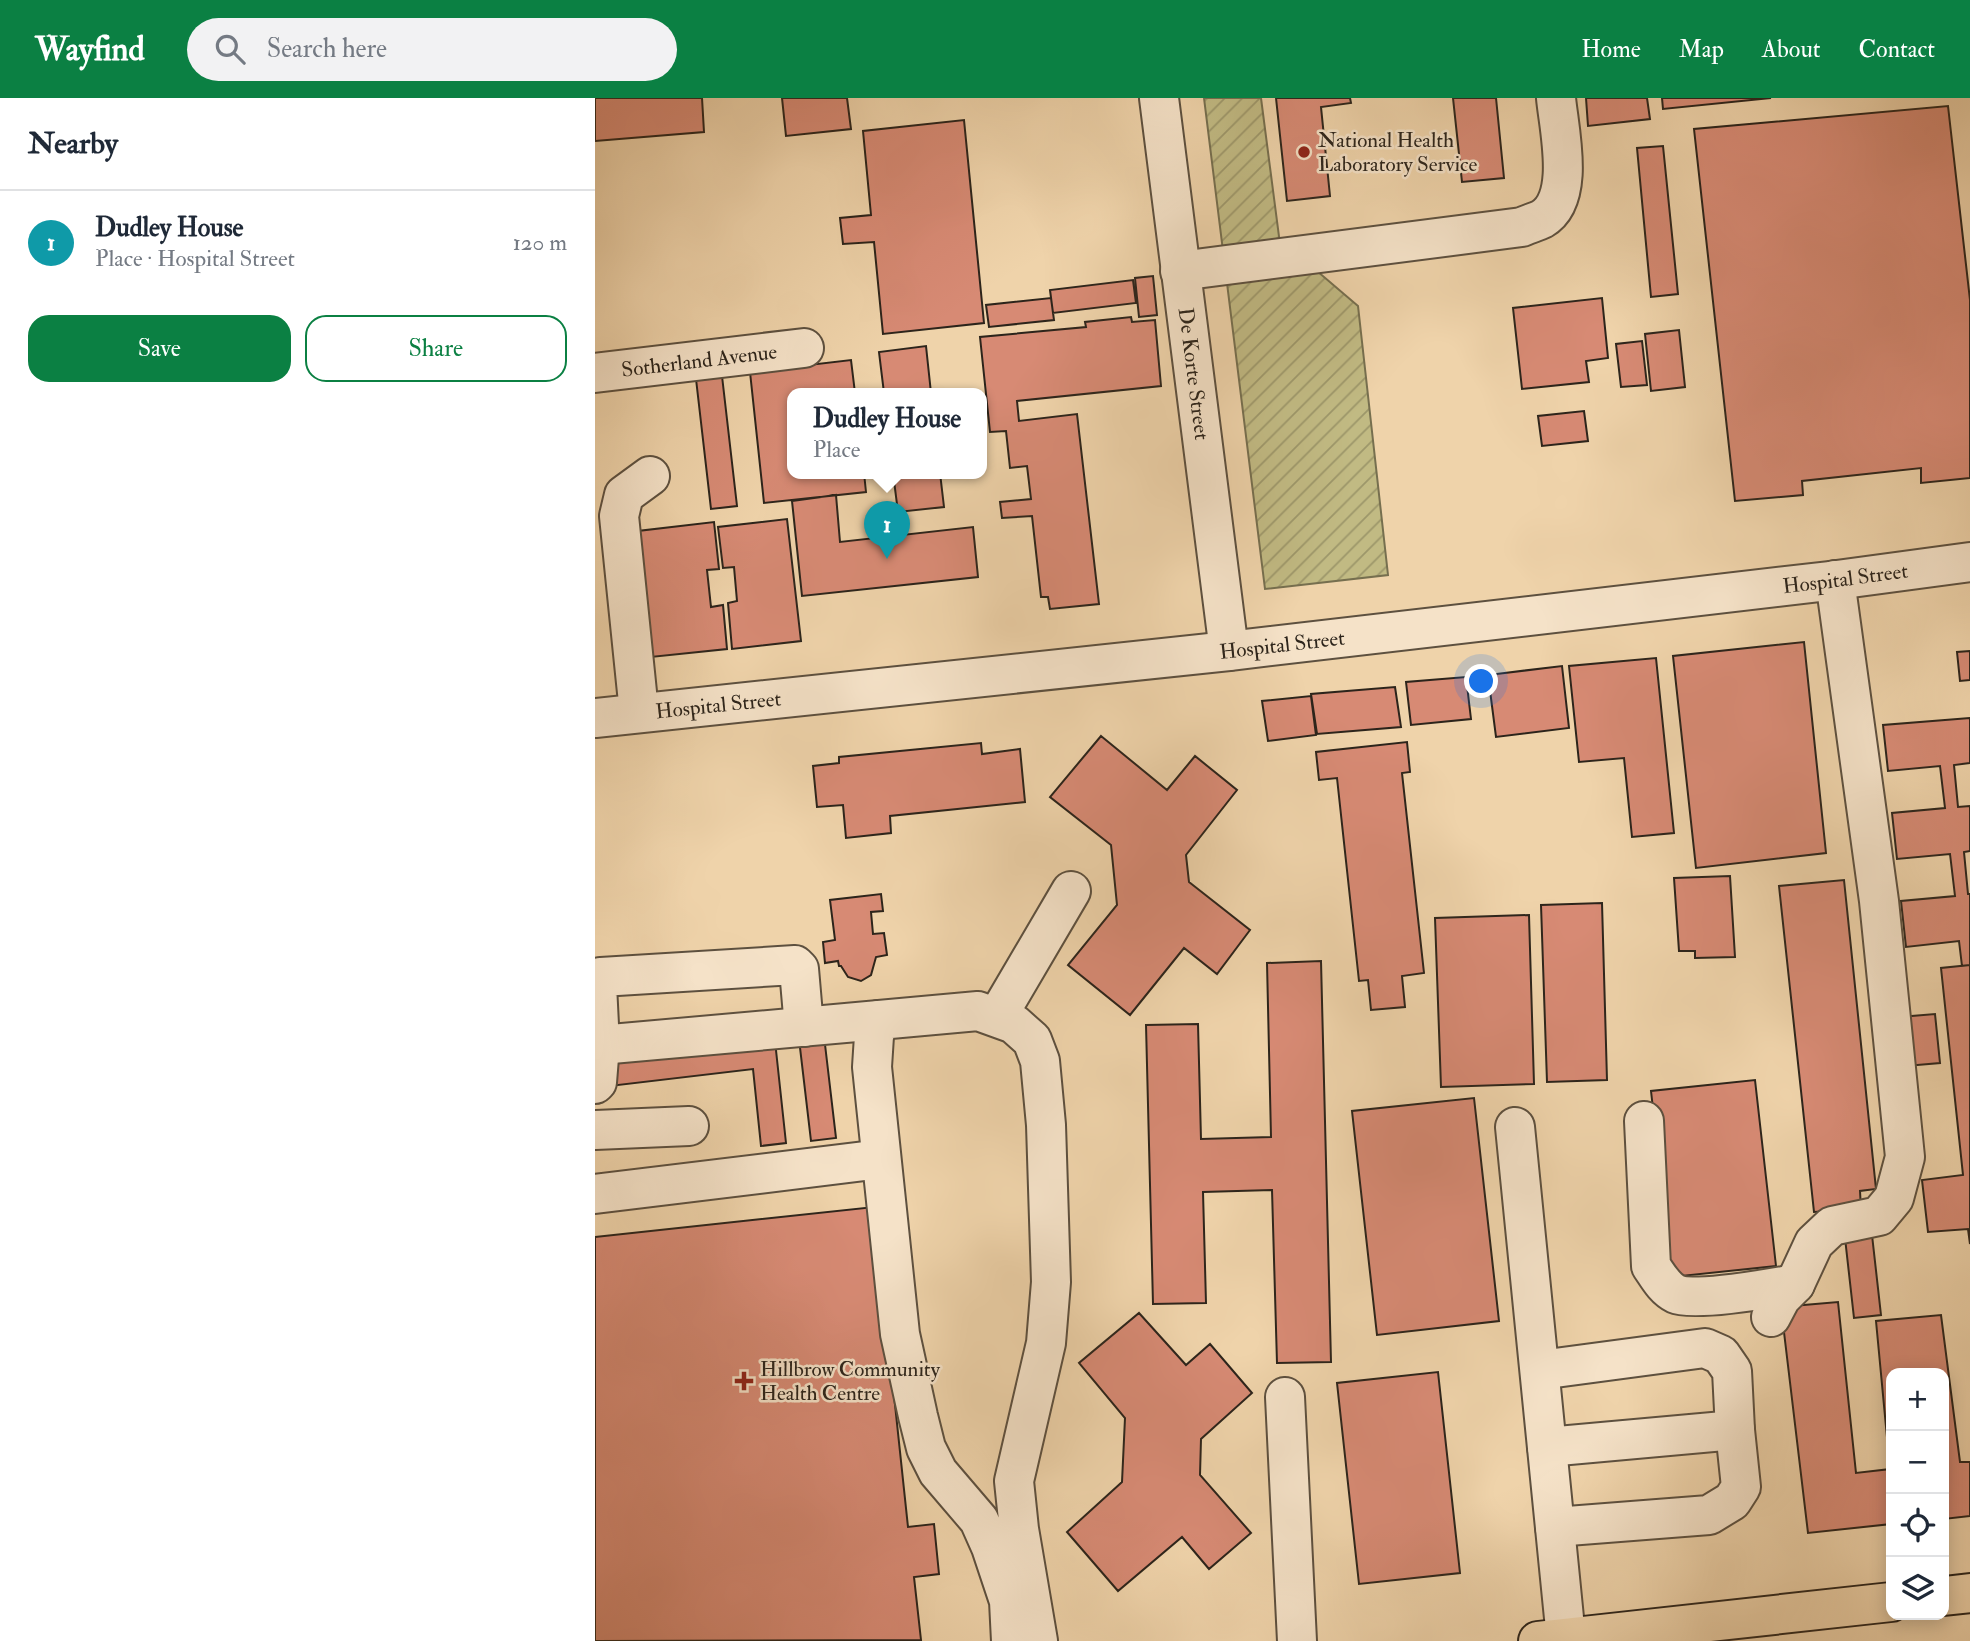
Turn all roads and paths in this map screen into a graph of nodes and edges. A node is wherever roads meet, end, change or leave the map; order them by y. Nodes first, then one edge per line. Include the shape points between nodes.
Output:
1 (1159, 98) edge
2 (1556, 98) edge
3 (1180, 271) junction
4 (804, 348) dead end
5 (595, 373) edge
6 (650, 476) dead end
7 (1970, 562) edge
8 (1835, 580) junction
9 (1229, 651) junction
10 (639, 712) junction
11 (595, 718) edge
12 (1071, 891) dead end
13 (997, 1017) junction
14 (879, 1020) junction
15 (804, 1027) junction
16 (600, 1045) junction
17 (595, 1084) edge
18 (1644, 1121) dead end
19 (689, 1126) dead end
20 (1515, 1127) dead end
21 (595, 1130) edge
22 (881, 1159) junction
23 (595, 1194) edge
24 (1795, 1284) junction
25 (1771, 1317) dead end
26 (1540, 1370) junction
27 (1285, 1396) dead end
28 (1735, 1430) junction
29 (1547, 1447) junction
30 (1014, 1481) junction
31 (950, 1487) junction
32 (1555, 1527) junction
33 (1970, 1593) edge
34 (1949, 1595) edge
35 (1886, 1603) edge
36 (1725, 1631) edge
37 (1552, 1639) edge
38 (1011, 1641) edge
39 (1038, 1641) edge
40 (1297, 1641) edge

1 - 3 street, De Korte Street
2 - 3 street via 1564,174 1560,198 1545,218 1522,227
3 - 9 street, De Korte Street
4 - 5 street, Sotherland Avenue
6 - 10 street via 624,495 619,516
7 - 8 street, Hospital Street
8 - 9 street, Hospital Street
8 - 24 street via 1879,901 1905,1157 1893,1198 1879,1216 1832,1226 1814,1243
9 - 10 street, Hospital Street
10 - 11 street, Hospital Street
12 - 13 street
13 - 14 street via 978,1011
13 - 30 street via 1032,1040 1040,1061 1046,1138 1051,1282 1046,1343
14 - 15 street
14 - 22 street via 872,1067
15 - 16 street
15 - 16 street via 796,965 611,975 601,977 597,985
16 - 17 street
18 - 24 street via 1651,1266 1664,1285 1677,1295 1689,1296
19 - 21 street
20 - 26 street
22 - 23 street
22 - 31 street via 900,1334 926,1448
24 - 25 street
26 - 28 street via 1705,1348 1721,1355 1732,1371
26 - 29 street
27 - 40 street
28 - 29 street
28 - 32 street via 1741,1487 1732,1501 1709,1515
29 - 32 street
30 - 31 street
30 - 39 street
31 - 38 street via 979,1520 991,1547 1009,1601
32 - 37 street
33 - 34 main road
35 - 36 main road
36 - 37 main road

